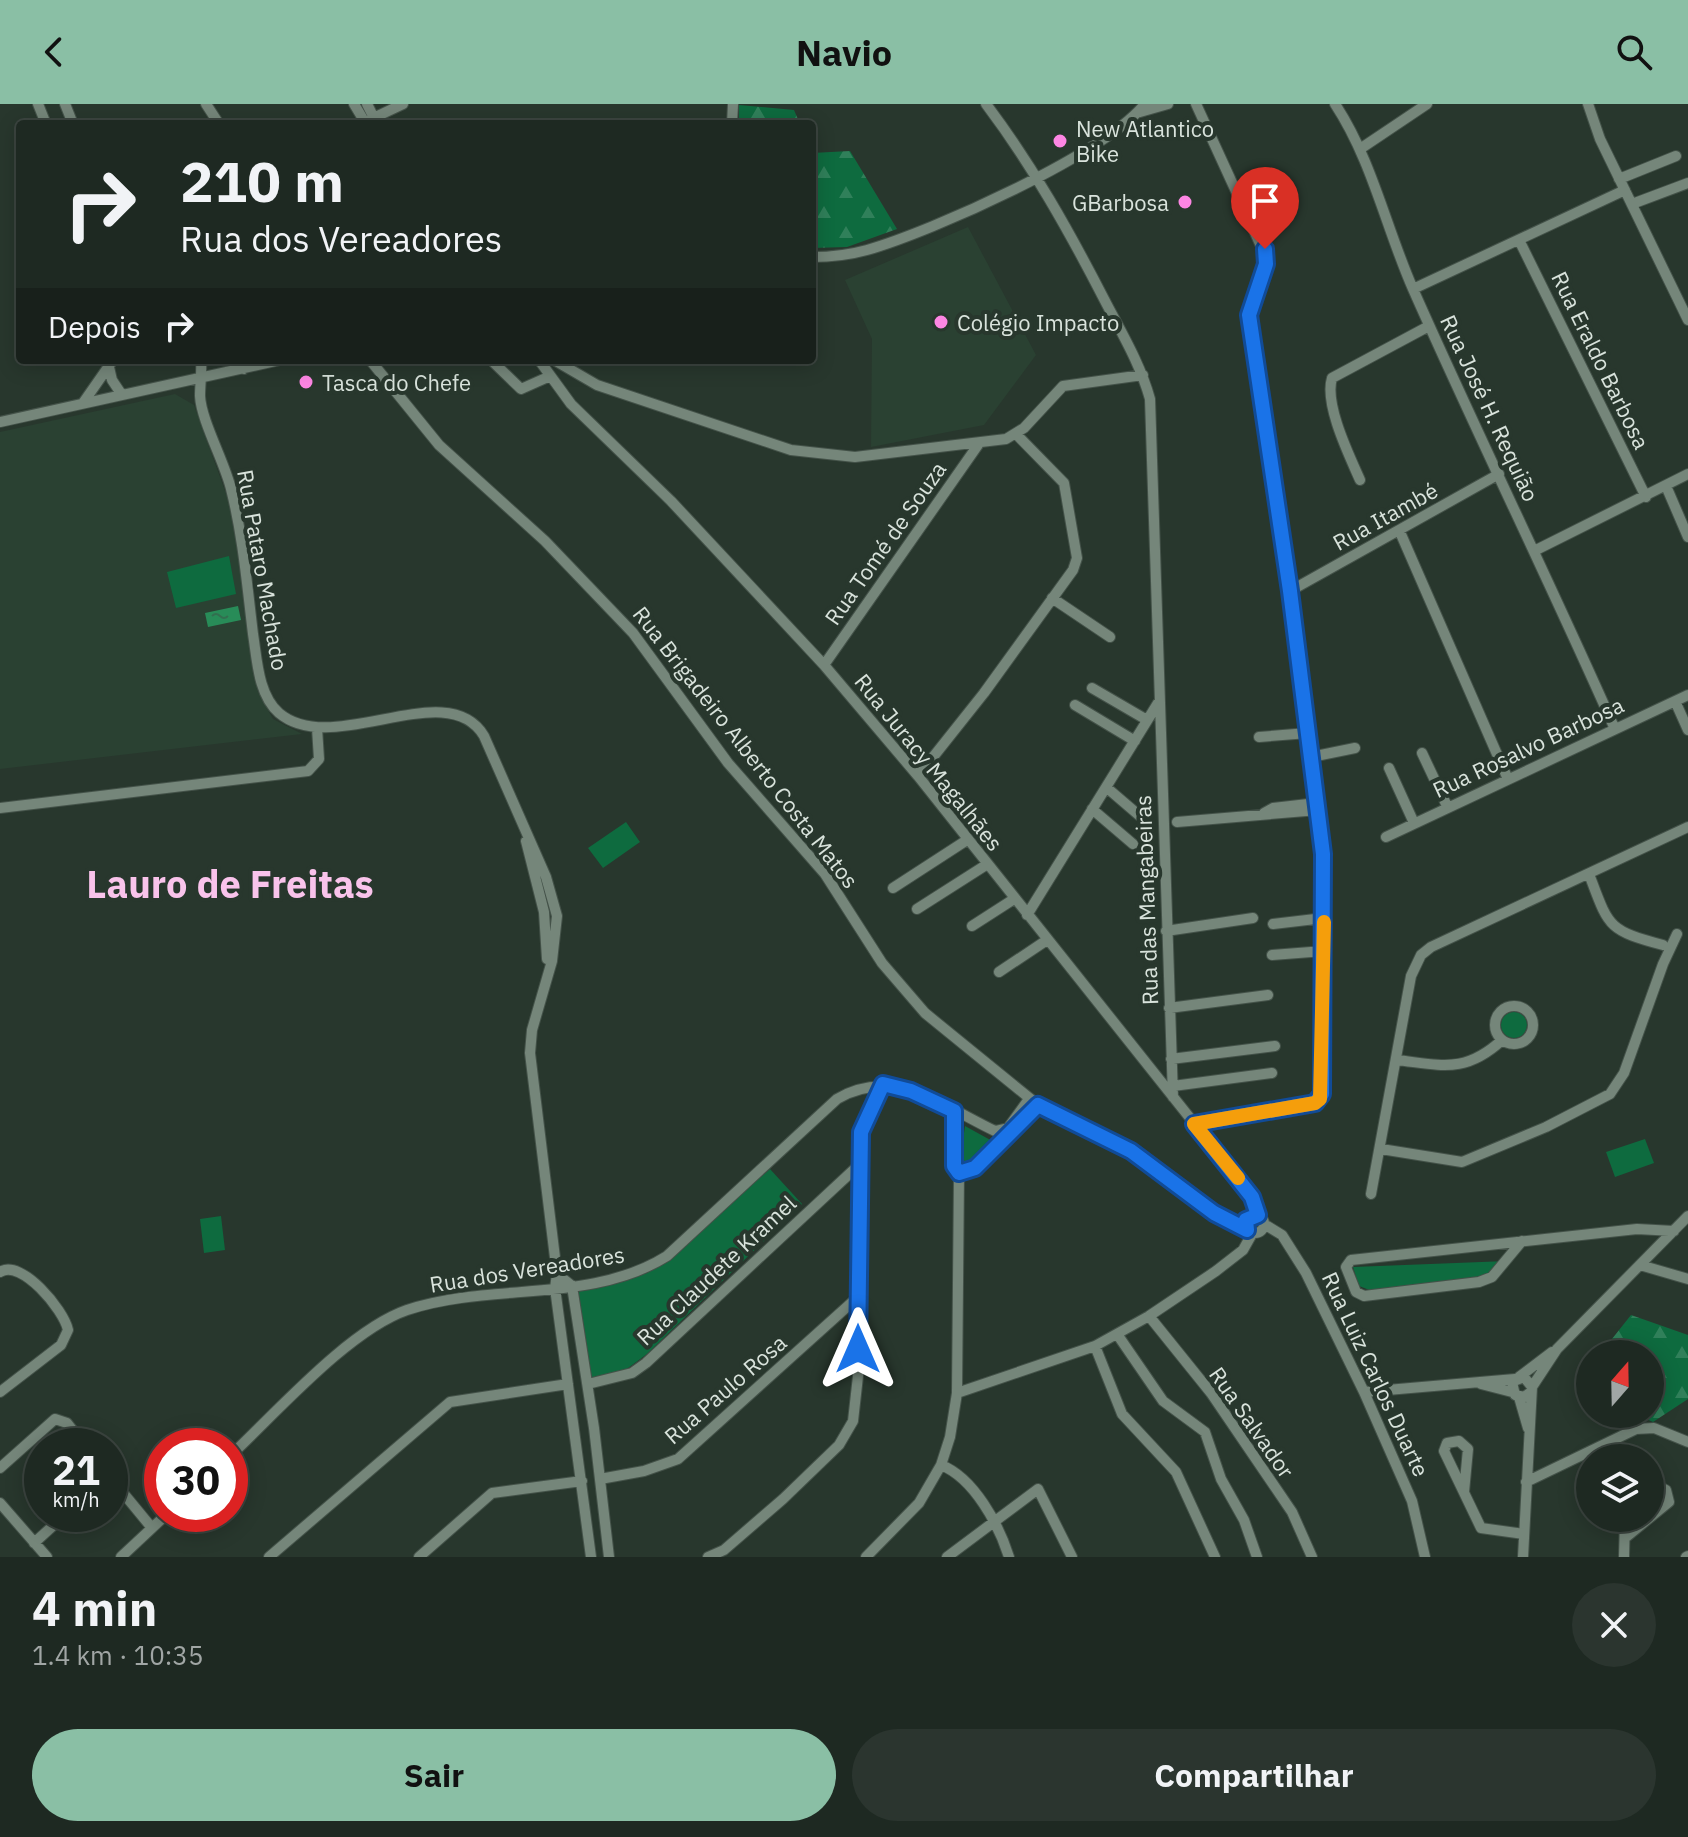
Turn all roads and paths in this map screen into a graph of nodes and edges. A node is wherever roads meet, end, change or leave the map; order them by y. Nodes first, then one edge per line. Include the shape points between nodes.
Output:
1 (354, 104) edge
2 (403, 104) edge
3 (986, 104) edge
4 (1168, 104) edge
5 (1185, 104) edge
6 (1335, 104) edge
7 (1427, 104) edge
8 (1588, 104) edge
9 (1197, 105) edge
10 (1141, 108) edge
11 (368, 120) edge
12 (374, 120) edge
13 (1360, 149) junction
14 (1676, 156) dead end
15 (1036, 176) junction
16 (1619, 179) junction
17 (1688, 183) edge
18 (1625, 190) junction
19 (1632, 204) junction
20 (1520, 242) junction
21 (816, 256) edge
22 (1413, 289) junction
23 (1688, 320) edge
24 (1429, 326) junction
25 (111, 364) edge
26 (198, 364) edge
27 (201, 364) edge
28 (237, 364) edge
29 (264, 364) edge
30 (373, 364) edge
31 (495, 364) edge
32 (541, 364) edge
33 (562, 364) edge
34 (244, 369) junction
35 (1143, 375) junction
36 (548, 377) junction
37 (202, 378) junction
38 (182, 383) junction
39 (122, 395) junction
40 (200, 398) junction
41 (83, 403) junction
42 (0, 422) edge
43 (1016, 434) junction
44 (978, 445) junction
45 (1499, 474) junction
46 (1688, 474) edge
47 (1360, 480) dead end
48 (1666, 486) junction
49 (1646, 497) junction
50 (1400, 532) junction
51 (1688, 537) edge
52 (1536, 550) junction
53 (1290, 591) junction
54 (1052, 598) junction
55 (1110, 637) dead end
56 (824, 665) junction
57 (1092, 688) dead end
58 (1688, 695) edge
59 (1159, 701) junction
60 (1675, 701) junction
61 (1075, 705) dead end
62 (1147, 720) junction
63 (1614, 727) junction
64 (317, 728) junction
65 (1688, 730) edge
66 (1308, 733) junction
67 (1259, 737) dead end
68 (1135, 741) junction
69 (1355, 748) dead end
70 (1422, 753) dead end
71 (1311, 757) junction
72 (1389, 768) dead end
73 (918, 776) junction
74 (1507, 777) junction
75 (1106, 787) junction
76 (1318, 806) junction
77 (1447, 806) junction
78 (0, 808) edge
79 (1092, 809) junction
80 (1177, 822) dead end
81 (1148, 823) dead end
82 (1414, 823) junction
83 (1688, 827) edge
84 (524, 832) junction
85 (1386, 837) dead end
86 (967, 840) junction
87 (1133, 844) dead end
88 (986, 865) junction
89 (1589, 874) junction
90 (893, 888) dead end
91 (537, 890) junction
92 (551, 892) junction
93 (1014, 899) junction
94 (917, 909) dead end
95 (544, 912) junction
96 (1027, 915) junction
97 (557, 916) junction
98 (1253, 918) dead end
99 (1324, 918) junction
100 (1273, 924) dead end
101 (972, 926) dead end
102 (1688, 928) edge
103 (1166, 931) junction
104 (1677, 934) junction
105 (1047, 940) junction
106 (1663, 945) junction
107 (1324, 951) junction
108 (1272, 955) dead end
109 (1663, 964) junction
110 (999, 972) dead end
111 (544, 994) junction
112 (1268, 995) dead end
113 (1169, 1008) junction
114 (1502, 1040) dead end
115 (1275, 1046) dead end
116 (1171, 1059) junction
117 (1396, 1060) junction
118 (1272, 1073) dead end
119 (883, 1084) junction
120 (1173, 1091) junction
121 (1034, 1102) junction
122 (954, 1111) junction
123 (1194, 1124) junction
124 (1381, 1149) junction
125 (860, 1164) junction
126 (959, 1173) junction
127 (1371, 1194) dead end
128 (1688, 1216) edge
129 (1222, 1218) junction
130 (1257, 1219) junction
131 (1674, 1231) junction
132 (1250, 1232) junction
133 (1522, 1241) junction
134 (1640, 1265) junction
135 (0, 1272) edge
136 (557, 1274) junction
137 (1688, 1279) edge
138 (572, 1286) junction
139 (555, 1288) junction
140 (859, 1296) junction
141 (1149, 1316) junction
142 (1117, 1334) junction
143 (1095, 1346) junction
144 (1557, 1349) junction
145 (1517, 1378) junction
146 (1471, 1382) junction
147 (568, 1384) junction
148 (588, 1384) junction
149 (1531, 1389) junction
150 (0, 1392) edge
151 (1364, 1392) junction
152 (957, 1393) junction
153 (1515, 1395) junction
154 (45, 1428) edge
155 (71, 1428) edge
156 (594, 1428) junction
157 (1529, 1430) junction
158 (577, 1431) junction
159 (248, 1439) edge
160 (1688, 1442) edge
161 (24, 1447) edge
162 (941, 1465) junction
163 (0, 1468) edge
164 (600, 1479) junction
165 (582, 1481) junction
166 (1526, 1482) junction
167 (1664, 1489) edge
168 (1464, 1492) dead end
169 (128, 1499) edge
170 (1, 1505) edge
171 (1664, 1506) edge
172 (144, 1518) edge
173 (992, 1520) junction
174 (587, 1526) junction
175 (604, 1526) junction
176 (46, 1532) edge
177 (148, 1532) edge
178 (1625, 1532) edge
179 (1632, 1532) edge
180 (1524, 1534) junction
181 (1625, 1538) junction
182 (34, 1543) junction
183 (47, 1557) edge
184 (121, 1557) edge
185 (269, 1557) edge
186 (419, 1557) edge
187 (591, 1557) edge
188 (609, 1557) edge
189 (708, 1557) edge
190 (866, 1557) edge
191 (947, 1557) edge
192 (1009, 1557) edge
193 (1072, 1557) edge
194 (1215, 1557) edge
195 (1257, 1557) edge
196 (1312, 1557) edge
197 (1425, 1557) edge
198 (1523, 1557) edge
199 (1624, 1557) edge

1 - 11 street
2 - 12 street
3 - 15 street, Rua das Mangabeiras
4 - 10 street
5 - 9 street
6 - 13 street, Rua José H. Requião
7 - 13 street
8 - 16 street
9 - 53 street via 1267,259 1249,315
10 - 15 street via 1092,146
13 - 22 street, Rua José H. Requião
14 - 16 street
15 - 21 street via 869,249
15 - 35 street, Rua das Mangabeiras
16 - 18 street
17 - 19 street
18 - 19 street
18 - 20 street
19 - 23 street
20 - 22 street
20 - 49 street, Rua Eraldo Barbosa
22 - 24 street, Rua José H. Requião
24 - 45 street, Rua José H. Requião
24 - 47 street via 1332,378 1340,432
25 - 39 street via 112,380
25 - 41 street
26 - 38 street
27 - 37 street, Rua Pataro Machado
28 - 34 street
29 - 34 street
30 - 121 street, Rua Brigadeiro Alberto Costa Matos via 439,445 545,541 633,633 728,763 825,874 908,996
31 - 36 street via 521,389
32 - 36 street, Rua Juracy Magalhães
33 - 44 street via 613,391 791,450 855,457
34 - 37 street
35 - 43 street via 1063,386
35 - 59 street, Rua das Mangabeiras via 1153,416
36 - 56 street, Rua Juracy Magalhães
37 - 38 street
37 - 40 street, Rua Pataro Machado
38 - 39 street
38 - 40 street
39 - 41 street
40 - 64 street, Rua Pataro Machado via 237,516 264,692 282,716
41 - 42 street
43 - 44 street
43 - 54 street via 1056,471 1069,498 1077,558
44 - 56 street, Rua Tomé de Souza
45 - 50 street, Rua Itambé
45 - 52 street, Rua José H. Requião
46 - 48 street
48 - 49 street
48 - 51 street
49 - 52 street
50 - 53 street, Rua Itambé
50 - 74 street
52 - 63 street, Rua José H. Requião
53 - 66 street
54 - 55 street
54 - 73 street
56 - 73 street, Rua Juracy Magalhães
57 - 62 street
58 - 60 street, Rua Rosalvo Barbosa
59 - 62 street, Rua das Mangabeiras
59 - 103 street, Rua das Mangabeiras
60 - 63 street, Rua Rosalvo Barbosa
60 - 65 street
61 - 68 street
62 - 68 street, Rua das Mangabeiras
63 - 74 street, Rua Rosalvo Barbosa
64 - 78 street via 319,759 308,771
64 - 84 street, Rua Pataro Machado via 439,713 469,719 484,736
66 - 67 street
66 - 71 street
68 - 75 street, Rua das Mangabeiras
69 - 71 street
70 - 77 street
71 - 76 street
72 - 82 street
73 - 86 street, Rua Juracy Magalhães
74 - 77 street, Rua Rosalvo Barbosa
75 - 79 street, Rua das Mangabeiras
75 - 81 street
76 - 80 street
76 - 99 street
77 - 82 street, Rua Rosalvo Barbosa
79 - 87 street
79 - 96 street, Rua das Mangabeiras
82 - 85 street, Rua Rosalvo Barbosa
83 - 89 street
84 - 91 street, Rua Pataro Machado
84 - 92 street, Rua Pataro Machado
86 - 88 street, Rua Juracy Magalhães
86 - 90 street
88 - 93 street, Rua Juracy Magalhães
88 - 94 street
89 - 106 street via 1604,913 1617,930
89 - 117 street via 1421,955 1411,976
91 - 92 street
91 - 95 street, Rua Pataro Machado
92 - 97 street, Rua Pataro Machado
93 - 96 street, Rua Juracy Magalhães
93 - 101 street
95 - 97 street
95 - 111 street, Rua Pataro Machado
96 - 105 street, Rua Juracy Magalhães
97 - 111 street, Rua Pataro Machado
98 - 103 street
99 - 100 street
99 - 107 street
102 - 104 street
103 - 113 street, Rua das Mangabeiras
104 - 106 street
104 - 109 street
105 - 110 street
105 - 120 street, Rua Juracy Magalhães
106 - 109 street
107 - 108 street
107 - 123 street via 1318,1102
109 - 124 street via 1624,1073 1600,1101 1462,1162
111 - 136 street, Rua Pataro Machado via 530,1053
112 - 113 street
113 - 116 street, Rua das Mangabeiras
114 - 117 street via 1466,1064
115 - 116 street
116 - 120 street, Rua das Mangabeiras
117 - 124 street
118 - 120 street
119 - 122 street
119 - 125 street via 861,1132
119 - 138 street, Rua dos Vereadores via 856,1088 837,1099 667,1256 650,1267
120 - 123 street, Rua Juracy Magalhães
121 - 122 street via 1003,1132
121 - 126 street via 975,1168
121 - 129 street, Rua Brigadeiro Alberto Costa Matos via 1131,1151
122 - 126 street via 954,1166
123 - 130 street, Rua Juracy Magalhães via 1252,1197
124 - 127 street
125 - 140 street
125 - 148 street, Rua Claudete Kramel via 646,1363 632,1373
126 - 152 street
128 - 131 street
129 - 130 street
129 - 132 street, Rua Brigadeiro Alberto Costa Matos
130 - 132 street
130 - 132 street via 1261,1232
130 - 151 street, Rua Luiz Carlos Duarte via 1282,1235 1306,1273
131 - 133 street via 1654,1228
131 - 134 street
132 - 141 street via 1243,1250
133 - 133 street via 1492,1277 1479,1282 1364,1296 1356,1292 1346,1267 1351,1260
134 - 137 street
134 - 144 street
135 - 150 street via 21,1271 64,1318 68,1330 61,1345
136 - 138 street
136 - 139 street, Rua Pataro Machado
138 - 139 street, Rua dos Vereadores
138 - 148 street
139 - 147 street, Rua Pataro Machado
139 - 159 street, Rua dos Vereadores via 430,1304 381,1321
140 - 164 street, Rua Paulo Rosa via 678,1459
140 - 189 street via 857,1406 847,1434 772,1509
141 - 142 street
141 - 196 street, Rua Salvador via 1224,1411 1292,1512
142 - 143 street
142 - 195 street via 1163,1401 1205,1432
143 - 152 street
143 - 194 street via 1122,1414 1185,1486
144 - 145 street
144 - 149 street
145 - 146 street
145 - 149 street via 1528,1379
145 - 153 street
146 - 151 street
146 - 153 street
147 - 158 street, Rua Pataro Machado
147 - 185 street via 450,1402
148 - 156 street
149 - 153 street
149 - 157 street
151 - 197 street, Rua Luiz Carlos Duarte via 1412,1501
152 - 162 street
153 - 157 street
154 - 155 street via 55,1419
156 - 158 street
156 - 164 street
157 - 166 street
158 - 165 street, Rua Pataro Machado
160 - 166 street via 1654,1428 1636,1429
161 - 163 street
162 - 173 street via 968,1486
162 - 190 street via 906,1520
164 - 175 street
165 - 174 street, Rua Pataro Machado
165 - 186 street via 492,1493
166 - 180 street
167 - 171 street via 1669,1502
168 - 180 street via 1481,1528
169 - 172 street
170 - 182 street
173 - 191 street
173 - 192 street
173 - 193 street via 1038,1489
174 - 175 street
174 - 187 street, Rua Pataro Machado
175 - 188 street
176 - 182 street
177 - 184 street
178 - 181 street
179 - 181 street
180 - 198 street
181 - 199 street
182 - 183 street

